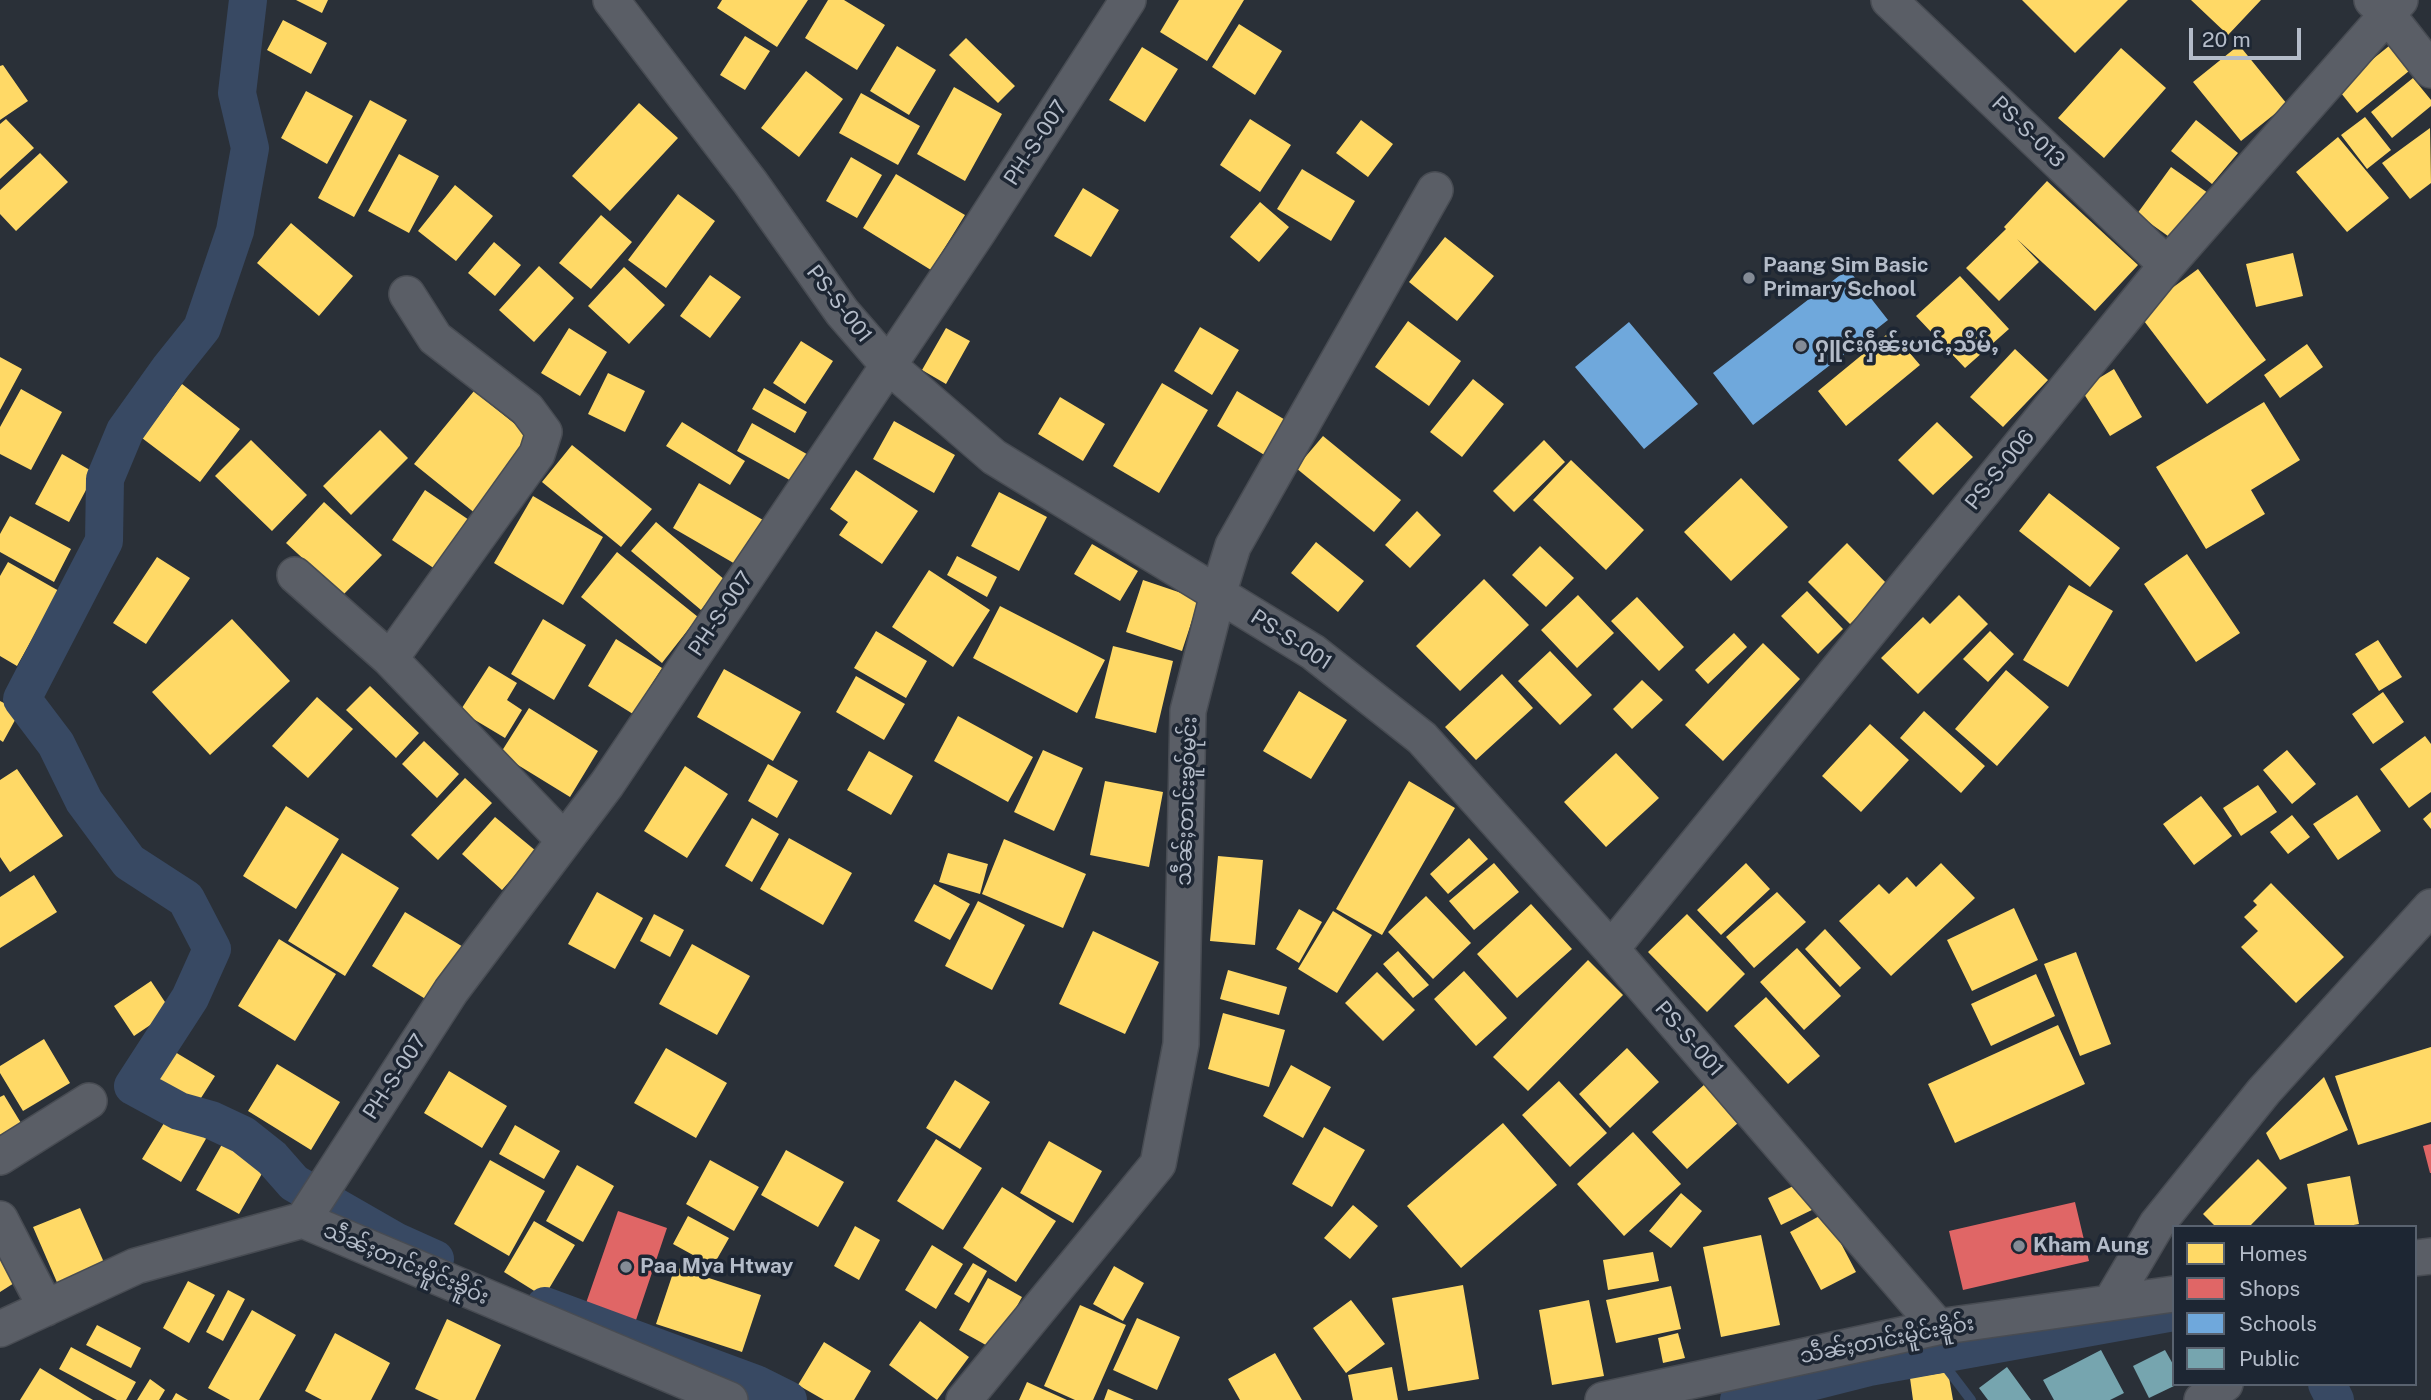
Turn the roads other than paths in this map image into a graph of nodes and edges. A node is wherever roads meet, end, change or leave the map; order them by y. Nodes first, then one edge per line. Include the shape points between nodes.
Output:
1 (611, 0) edge
2 (1128, 0) edge
3 (1889, 0) edge
4 (2386, 5) edge
5 (2431, 70) edge
6 (1435, 190) dead end
7 (2167, 265) junction
8 (407, 294) dead end
9 (889, 366) junction
10 (295, 575) dead end
11 (1219, 594) junction
12 (390, 659) junction
13 (564, 840) junction
14 (2431, 906) edge
15 (1611, 949) junction
16 (89, 1101) dead end
17 (0, 1157) edge
18 (315, 1202) junction
19 (0, 1219) edge
20 (2172, 1294) edge
21 (2111, 1303) junction
22 (46, 1308) junction
23 (1938, 1327) junction
24 (0, 1329) edge
25 (2222, 1386) edge
26 (730, 1400) edge
27 (964, 1400) edge
28 (1603, 1400) edge
29 (2202, 1400) edge

1 - 9 street, PS-S-001 via 842,312
2 - 9 street, PH-S-007
3 - 7 street, PS-S-013
4 - 5 street
4 - 7 street, PS-S-006
6 - 11 street, သဵၼ်ႈတၢင်းၶူဝ်မုင်း via 1233,546
7 - 15 street, PS-S-006
8 - 12 street via 435,338 527,409 544,432 537,454
9 - 11 street, PS-S-001 via 994,457
9 - 13 street, PH-S-007 via 607,784
10 - 12 street
11 - 15 street, PS-S-001 via 1313,652 1422,738
11 - 27 street, သဵၼ်ႈတၢင်းၶူဝ်မုင်း via 1188,711 1181,1044 1158,1164
12 - 13 street
13 - 18 street, PH-S-007 via 451,991
14 - 21 street via 2264,1091 2157,1224
15 - 23 street, PS-S-001
16 - 17 street
18 - 22 street, သဵၼ်ႈတၢင်းမိူင်းၶိူဝ်း via 135,1266
18 - 26 street, သဵၼ်ႈတၢင်းမိူင်းၶိူဝ်း
19 - 22 street
20 - 21 street, သဵၼ်ႈတၢင်းမိူင်းၶိူဝ်း
21 - 23 street, သဵၼ်ႈတၢင်းမိူင်းၶိူဝ်း
22 - 24 street, သဵၼ်ႈတၢင်းမိူင်းၶိူဝ်း
23 - 28 street, သဵၼ်ႈတၢင်းမိူင်းၶိူဝ်း
25 - 29 street

